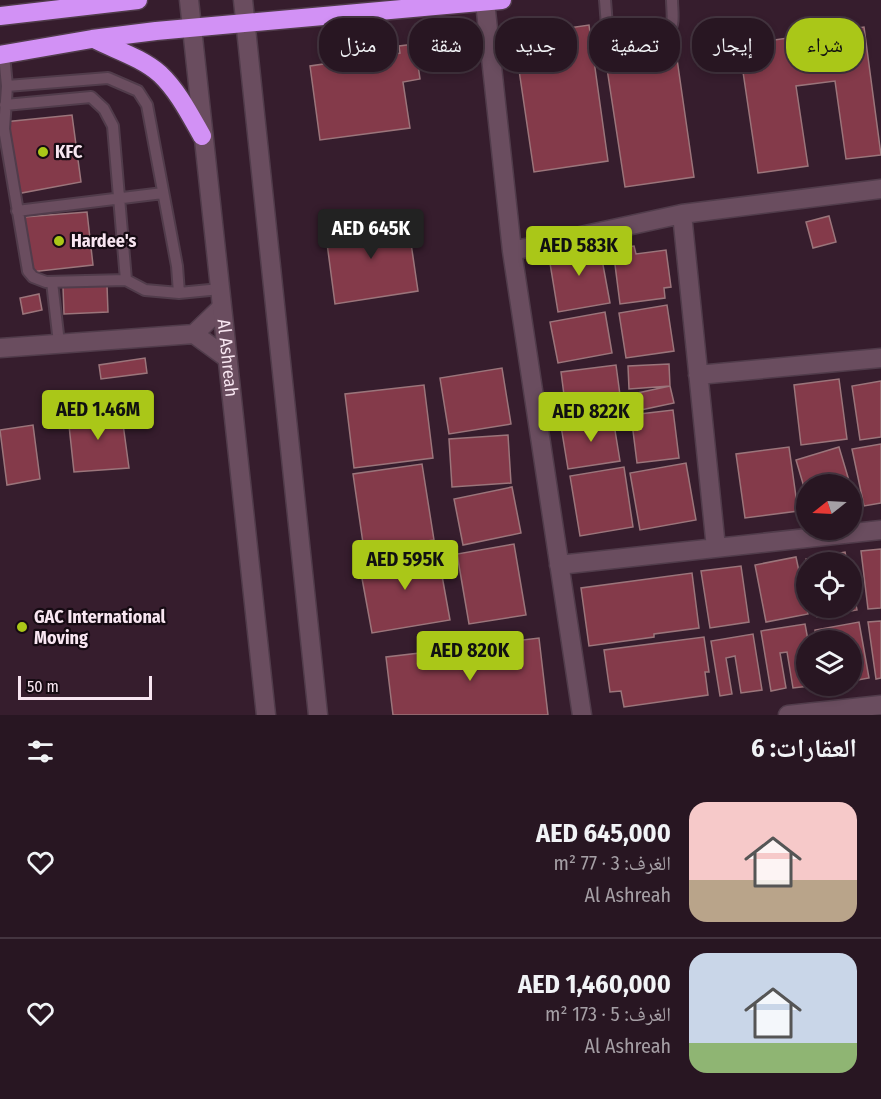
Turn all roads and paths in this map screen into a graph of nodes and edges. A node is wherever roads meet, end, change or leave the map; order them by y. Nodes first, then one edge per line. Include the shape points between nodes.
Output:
1 (138, 0) edge
2 (189, 0) edge
3 (243, 0) edge
4 (605, 0) edge
5 (672, 0) edge
6 (493, 1) edge
7 (94, 3) edge
8 (0, 16) edge
9 (244, 23) junction
10 (191, 28) junction
11 (92, 39) junction
12 (2, 55) edge
13 (7, 86) junction
14 (5, 105) junction
15 (202, 136) junction
16 (881, 189) edge
17 (163, 193) junction
18 (119, 197) junction
19 (17, 212) junction
20 (682, 214) junction
21 (512, 251) junction
22 (126, 280) junction
23 (52, 282) junction
24 (220, 289) junction
25 (179, 293) junction
26 (221, 308) junction
27 (194, 334) junction
28 (59, 344) junction
29 (0, 348) edge
30 (226, 358) junction
31 (881, 358) edge
32 (698, 375) junction
33 (881, 530) edge
34 (716, 548) junction
35 (559, 565) junction
36 (881, 705) edge
37 (266, 715) edge
38 (318, 715) edge
39 (582, 715) edge
40 (788, 715) edge

1 - 7 highway
2 - 10 street, Al Ashreah
3 - 9 street
4 - 5 lane via 608,39 617,44 669,32
6 - 9 highway
6 - 21 street
7 - 8 highway
9 - 10 highway
9 - 38 street
10 - 11 highway
10 - 15 street, Al Ashreah
11 - 12 highway
11 - 15 highway via 137,59 161,75 179,96
12 - 13 lane
13 - 14 lane
13 - 17 lane via 108,78 138,92 147,105
14 - 18 lane via 91,97 97,101 113,126
14 - 19 lane via 4,129
15 - 24 street, Al Ashreah
16 - 20 street
17 - 18 lane
17 - 25 lane
18 - 19 lane
18 - 22 lane
19 - 23 lane via 28,271
20 - 21 street
20 - 32 street
21 - 35 street
22 - 23 lane
22 - 25 lane via 145,290
23 - 28 lane
24 - 25 lane
24 - 26 street, Al Ashreah
26 - 27 street
26 - 30 street, Al Ashreah
27 - 28 street
27 - 30 street
28 - 29 street
30 - 37 street, Al Ashreah
31 - 32 street
32 - 34 street
33 - 34 street
34 - 35 street
35 - 39 street
36 - 40 street

